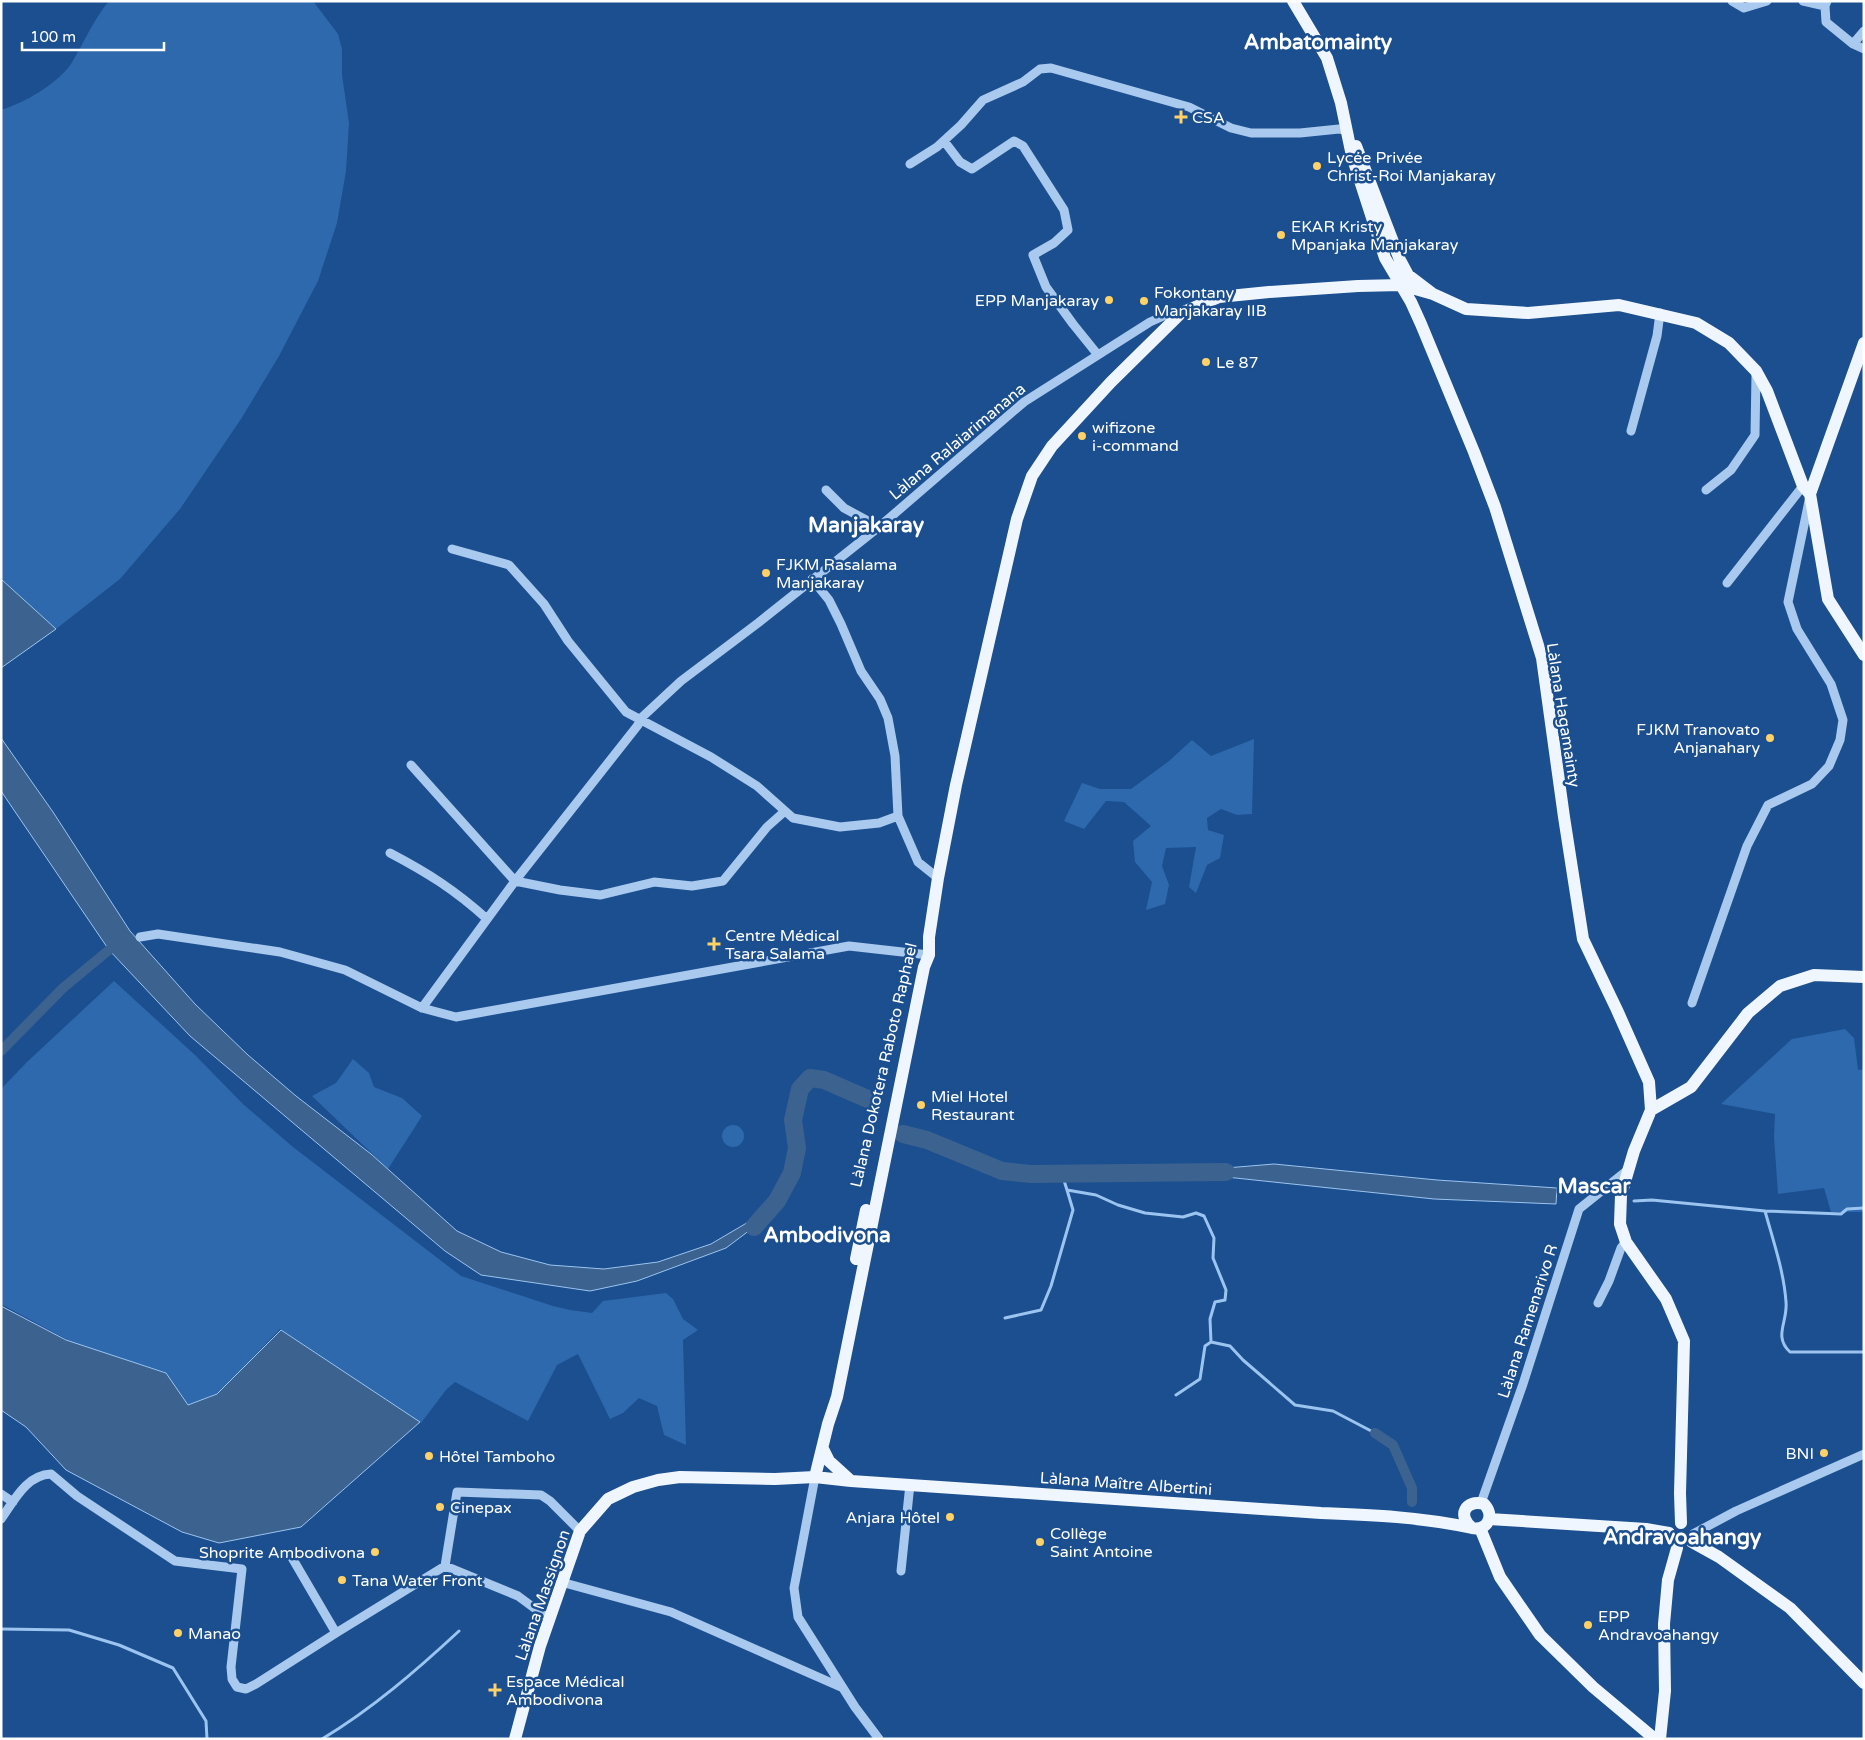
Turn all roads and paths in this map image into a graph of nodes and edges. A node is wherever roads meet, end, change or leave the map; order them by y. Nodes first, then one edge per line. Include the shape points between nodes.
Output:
1 (1293, 1) edge
2 (1732, 1) edge
3 (1767, 1) edge
4 (1803, 1) edge
5 (1826, 4) edge
6 (1747, 5) edge
7 (1864, 31) edge
8 (1853, 44) junction
9 (1864, 49) edge
10 (1347, 131) junction
11 (944, 141) junction
12 (910, 164) dead end
13 (1385, 258) junction
14 (1400, 260) junction
15 (1399, 281) junction
16 (1358, 286) junction
17 (1433, 294) junction
18 (1447, 301) junction
19 (1411, 302) junction
20 (1182, 313) junction
21 (1660, 314) junction
22 (1421, 324) junction
23 (1864, 343) edge
24 (1098, 355) junction
25 (1756, 372) junction
26 (1631, 431) dead end
27 (826, 490) dead end
28 (1706, 490) dead end
29 (1807, 490) junction
30 (879, 527) junction
31 (452, 548) dead end
32 (812, 579) junction
33 (1727, 583) dead end
34 (1864, 655) edge
35 (639, 720) junction
36 (411, 765) dead end
37 (785, 811) junction
38 (898, 816) junction
39 (390, 853) dead end
40 (938, 878) junction
41 (515, 881) junction
42 (487, 919) junction
43 (140, 937) dead end
44 (925, 954) junction
45 (1864, 977) edge
46 (1692, 1003) dead end
47 (422, 1008) junction
48 (1651, 1110) junction
49 (1630, 1169) junction
50 (1626, 1242) junction
51 (1598, 1304) dead end
52 (823, 1449) junction
53 (1864, 1454) edge
54 (815, 1477) junction
55 (851, 1482) junction
56 (910, 1484) junction
57 (1, 1494) edge
58 (13, 1502) junction
59 (1481, 1503) junction
60 (1464, 1512) junction
61 (1, 1519) edge
62 (1489, 1519) junction
63 (1435, 1520) junction
64 (1681, 1523) junction
65 (1476, 1528) junction
66 (580, 1531) junction
67 (1670, 1533) junction
68 (1693, 1538) junction
69 (1677, 1548) junction
70 (291, 1556) dead end
71 (445, 1566) junction
72 (901, 1571) dead end
73 (562, 1582) junction
74 (549, 1619) junction
75 (336, 1633) junction
76 (1864, 1682) edge
77 (843, 1688) junction
78 (516, 1739) edge
79 (879, 1739) edge
80 (1655, 1739) edge
81 (1660, 1739) edge

1 - 10 main road via 1327,58
2 - 6 street
3 - 6 street
4 - 5 street
5 - 8 street via 1826,22
7 - 8 street
8 - 9 street
10 - 11 street via 1251,133 1231,128 1188,107 1051,68 1040,69 1023,82 983,100
10 - 13 main road
10 - 14 main road via 1359,151
11 - 12 street
11 - 24 street via 960,162 972,169 1014,141 1023,146 1064,210 1068,230 1034,255 1046,287
13 - 15 main road, Làlana Hagamainty
13 - 16 main road via 1383,279
14 - 15 main road
14 - 17 main road via 1408,276
15 - 16 main road
15 - 17 main road
15 - 19 main road, Làlana Hagamainty
16 - 19 main road via 1394,287
16 - 20 main road via 1219,297
17 - 18 main road
18 - 21 main road via 1466,309 1528,313 1619,305
18 - 22 main road via 1422,304
19 - 22 main road, Làlana Hagamainty
20 - 24 street, Làlana Ralaiarimanana via 1168,314 1150,322
20 - 40 main road, Làlana Dokotera Raboto Raphael via 1058,439 1032,476 1017,519
21 - 25 main road via 1696,323 1706,329 1729,343
21 - 26 street
22 - 48 main road, Làlana Hagamainty via 1495,507 1542,658 1583,939 1649,1082
23 - 29 main road
24 - 30 street, Làlana Ralaiarimanana via 1024,402
25 - 28 street via 1755,434 1731,470
25 - 29 main road
27 - 30 street via 844,508
29 - 33 street
29 - 34 main road via 1828,599
29 - 46 street via 1788,602 1797,629 1831,684 1843,720 1840,740 1829,766 1812,784 1768,806 1747,846
30 - 32 street, Làlana Ralaiarimanana
31 - 35 street via 509,565 544,604 568,641 626,712
32 - 35 street, Làlana Ralaiarimanana via 681,681
32 - 38 street via 829,600 861,671 880,699 888,718 895,756
35 - 37 street via 711,757 757,786
35 - 41 street, Làlana Ralaiarimanana
36 - 41 street
37 - 38 street via 793,818 840,827 879,823
37 - 41 street via 767,827 724,881 692,886 654,882 600,895
38 - 40 street via 918,862
39 - 42 street via 432,876
40 - 44 main road, Làlana Dokotera Raboto Raphael
41 - 42 street, Làlana Ralaiarimanana
42 - 47 street, Làlana Ralaiarimanana
43 - 47 street via 158,934 280,952 346,970
44 - 47 street via 849,946 456,1017
44 - 52 main road, Làlana Dokotera Raboto Raphael via 866,1229 837,1397
45 - 48 main road via 1814,975 1780,986 1748,1013 1691,1087
48 - 49 main road
49 - 50 main road via 1622,1195 1620,1224
49 - 59 street, Làlana Ramenarivo R via 1579,1209
50 - 51 street via 1620,1248
50 - 64 main road via 1666,1299 1684,1341
52 - 54 main road, Làlana Dokotera Raboto Raphael
52 - 55 main road via 829,1461
53 - 68 street via 1736,1511
54 - 55 main road, Làlana Maître Albertini
54 - 66 main road, Làlana Massignon via 680,1477 658,1480 608,1499
54 - 77 street via 794,1588 798,1617
55 - 56 main road, Làlana Maître Albertini
56 - 63 main road, Làlana Maître Albertini
56 - 72 street
57 - 58 street
58 - 61 street
58 - 75 street via 30,1480 41,1474 51,1474 77,1496 175,1560 242,1569 231,1667 236,1688 246,1689 256,1684
59 - 60 main road via 1474,1502
59 - 62 main road via 1489,1510
60 - 63 main road, Làlana Maître Albertini
60 - 65 main road via 1464,1519
62 - 65 main road via 1488,1523
62 - 67 main road
63 - 65 main road, Làlana Maître Albertini
64 - 67 main road via 1676,1524
64 - 68 main road via 1688,1525
65 - 80 main road via 1500,1577 1540,1634 1593,1687
66 - 71 street via 540,1495 458,1492
66 - 73 main road, Làlana Massignon
67 - 69 main road via 1672,1544
68 - 69 main road via 1683,1549
68 - 76 main road via 1790,1608
69 - 81 main road via 1668,1580 1664,1624 1665,1691
70 - 75 street
71 - 74 street via 518,1596
71 - 75 street
73 - 74 main road, Làlana Massignon
73 - 77 street via 671,1612
74 - 78 main road, Làlana Massignon
77 - 79 street

